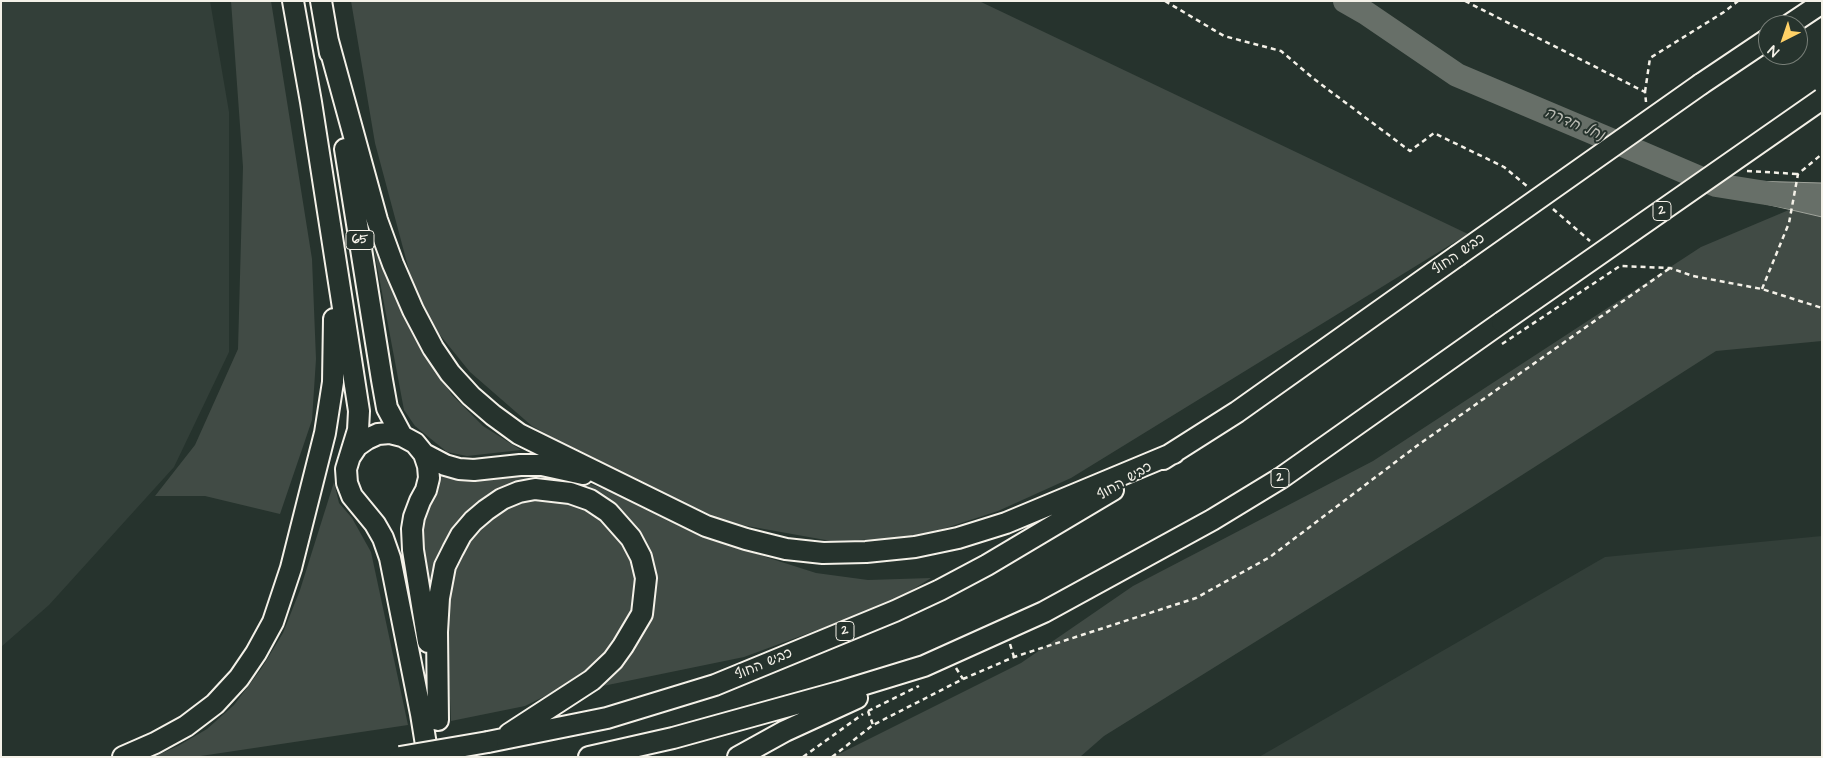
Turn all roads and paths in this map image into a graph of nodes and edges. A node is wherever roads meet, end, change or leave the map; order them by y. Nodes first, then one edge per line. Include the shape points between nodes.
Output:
1 (293, 1) edge
2 (321, 1) edge
3 (1165, 1) edge
4 (1465, 1) edge
5 (1738, 1) edge
6 (1822, 3) edge
7 (1804, 15) edge
8 (328, 41) junction
9 (1758, 46) edge
10 (1645, 92) junction
11 (1822, 99) edge
12 (1647, 109) dead end
13 (1822, 154) edge
14 (1742, 171) dead end
15 (1798, 174) junction
16 (1533, 192) dead end
17 (1548, 204) dead end
18 (1591, 241) dead end
19 (334, 252) junction
20 (1613, 260) dead end
21 (1620, 266) dead end
22 (1670, 268) dead end
23 (1822, 308) edge
24 (402, 436) junction
25 (1174, 453) junction
26 (424, 454) junction
27 (350, 456) junction
28 (648, 497) junction
29 (1009, 641) dead end
30 (1014, 657) junction
31 (924, 666) junction
32 (956, 668) dead end
33 (963, 679) junction
34 (868, 711) dead end
35 (438, 720) junction
36 (873, 725) junction
37 (493, 742) junction
38 (123, 757) edge
39 (400, 757) edge
40 (428, 757) edge
41 (445, 757) edge
42 (589, 757) edge
43 (738, 757) edge
44 (832, 757) edge

1 - 19 highway, 65
2 - 8 highway, 65
3 - 16 path via 1224,36 1281,50 1410,152 1434,134 1504,167
4 - 10 path
5 - 10 path via 1650,58
6 - 7 highway
8 - 24 highway, 65 via 382,380 388,408
8 - 28 highway via 377,220 413,310 450,373 471,396 520,434
9 - 25 highway, כביש החוף / 2, bridge
10 - 12 path
11 - 31 highway, 2, bridge via 1281,478 1212,520 1044,612
13 - 15 path
14 - 15 path
15 - 23 path via 1789,222 1762,288
17 - 18 path
19 - 27 highway, 65 via 359,411 358,430
19 - 38 highway via 335,346 330,404 291,568 273,622 256,654 215,704 186,726
20 - 21 path
22 - 30 path via 1418,445 1270,557 1196,598
24 - 26 highway, 65 via 415,443
24 - 27 highway via 390,433 367,438
25 - 28 highway via 1006,523 958,538 866,552 823,553 746,540 706,526
25 - 37 highway, כביש החוף / 2 via 987,565 895,611 715,685 670,700 607,718
26 - 28 highway via 459,469 542,465 566,469
26 - 35 highway via 429,478 414,518 413,550
27 - 40 highway, 65 via 346,470 352,496 375,524 390,558
29 - 30 path
30 - 33 path
31 - 42 highway, 2 via 673,738
31 - 43 highway via 785,731
32 - 33 path
33 - 36 path
34 - 36 path
35 - 37 highway via 439,598 445,566 457,542 486,510 519,492 535,489 570,493 590,500 608,512 631,538 641,557 646,578 642,614 618,653 592,680
35 - 41 highway
36 - 44 path
37 - 39 highway, כביש החוף / 2, bridge

